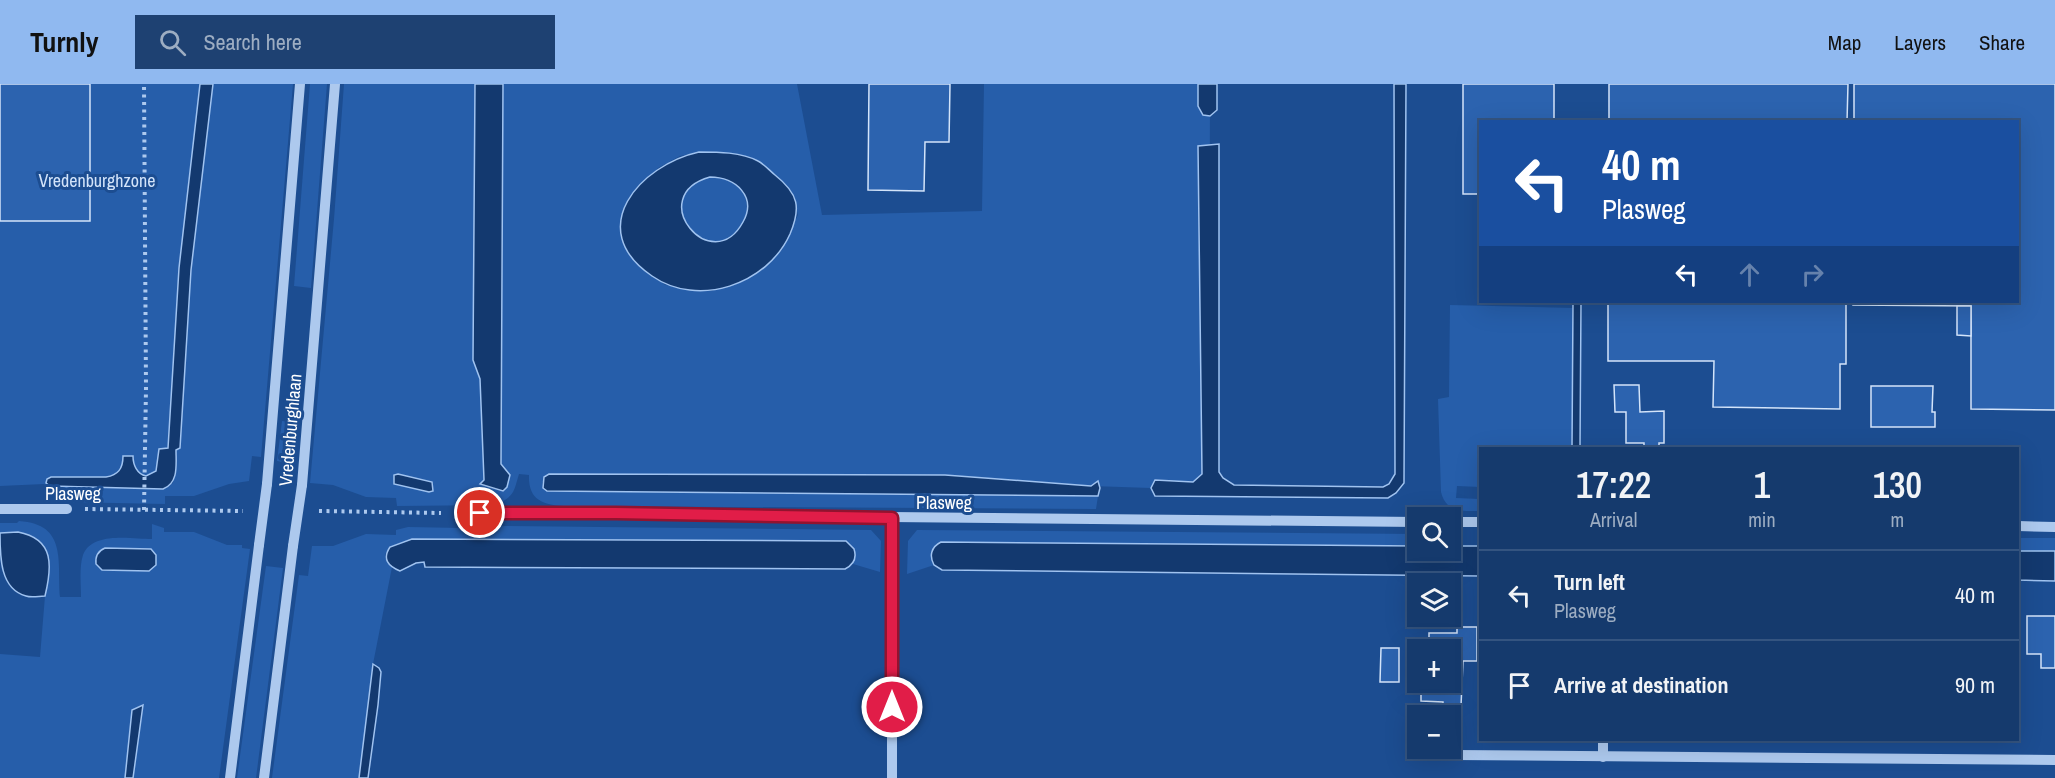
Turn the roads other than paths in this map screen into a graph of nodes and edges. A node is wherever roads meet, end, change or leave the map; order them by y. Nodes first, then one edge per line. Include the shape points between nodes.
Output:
1 (300, 84) edge
2 (335, 84) edge
3 (0, 509) edge
4 (67, 509) road end
5 (459, 513) road end
6 (892, 518) junction
7 (1407, 522) edge
8 (1461, 522) edge
9 (1479, 522) edge
10 (2019, 526) edge
11 (2055, 527) edge
12 (1603, 741) edge
13 (1461, 756) edge
14 (1603, 757) junction
15 (2055, 760) edge
16 (230, 778) edge
17 (264, 778) edge
18 (892, 778) edge

1 - 16 street, Vredenburghlaan, bridge via 267,484
2 - 17 street, Vredenburghlaan, bridge via 302,485
3 - 4 street, Plasweg
5 - 6 street, Plasweg
6 - 7 street, Plasweg
6 - 18 street
8 - 9 street
10 - 11 street
12 - 14 street
13 - 14 street
14 - 15 street

